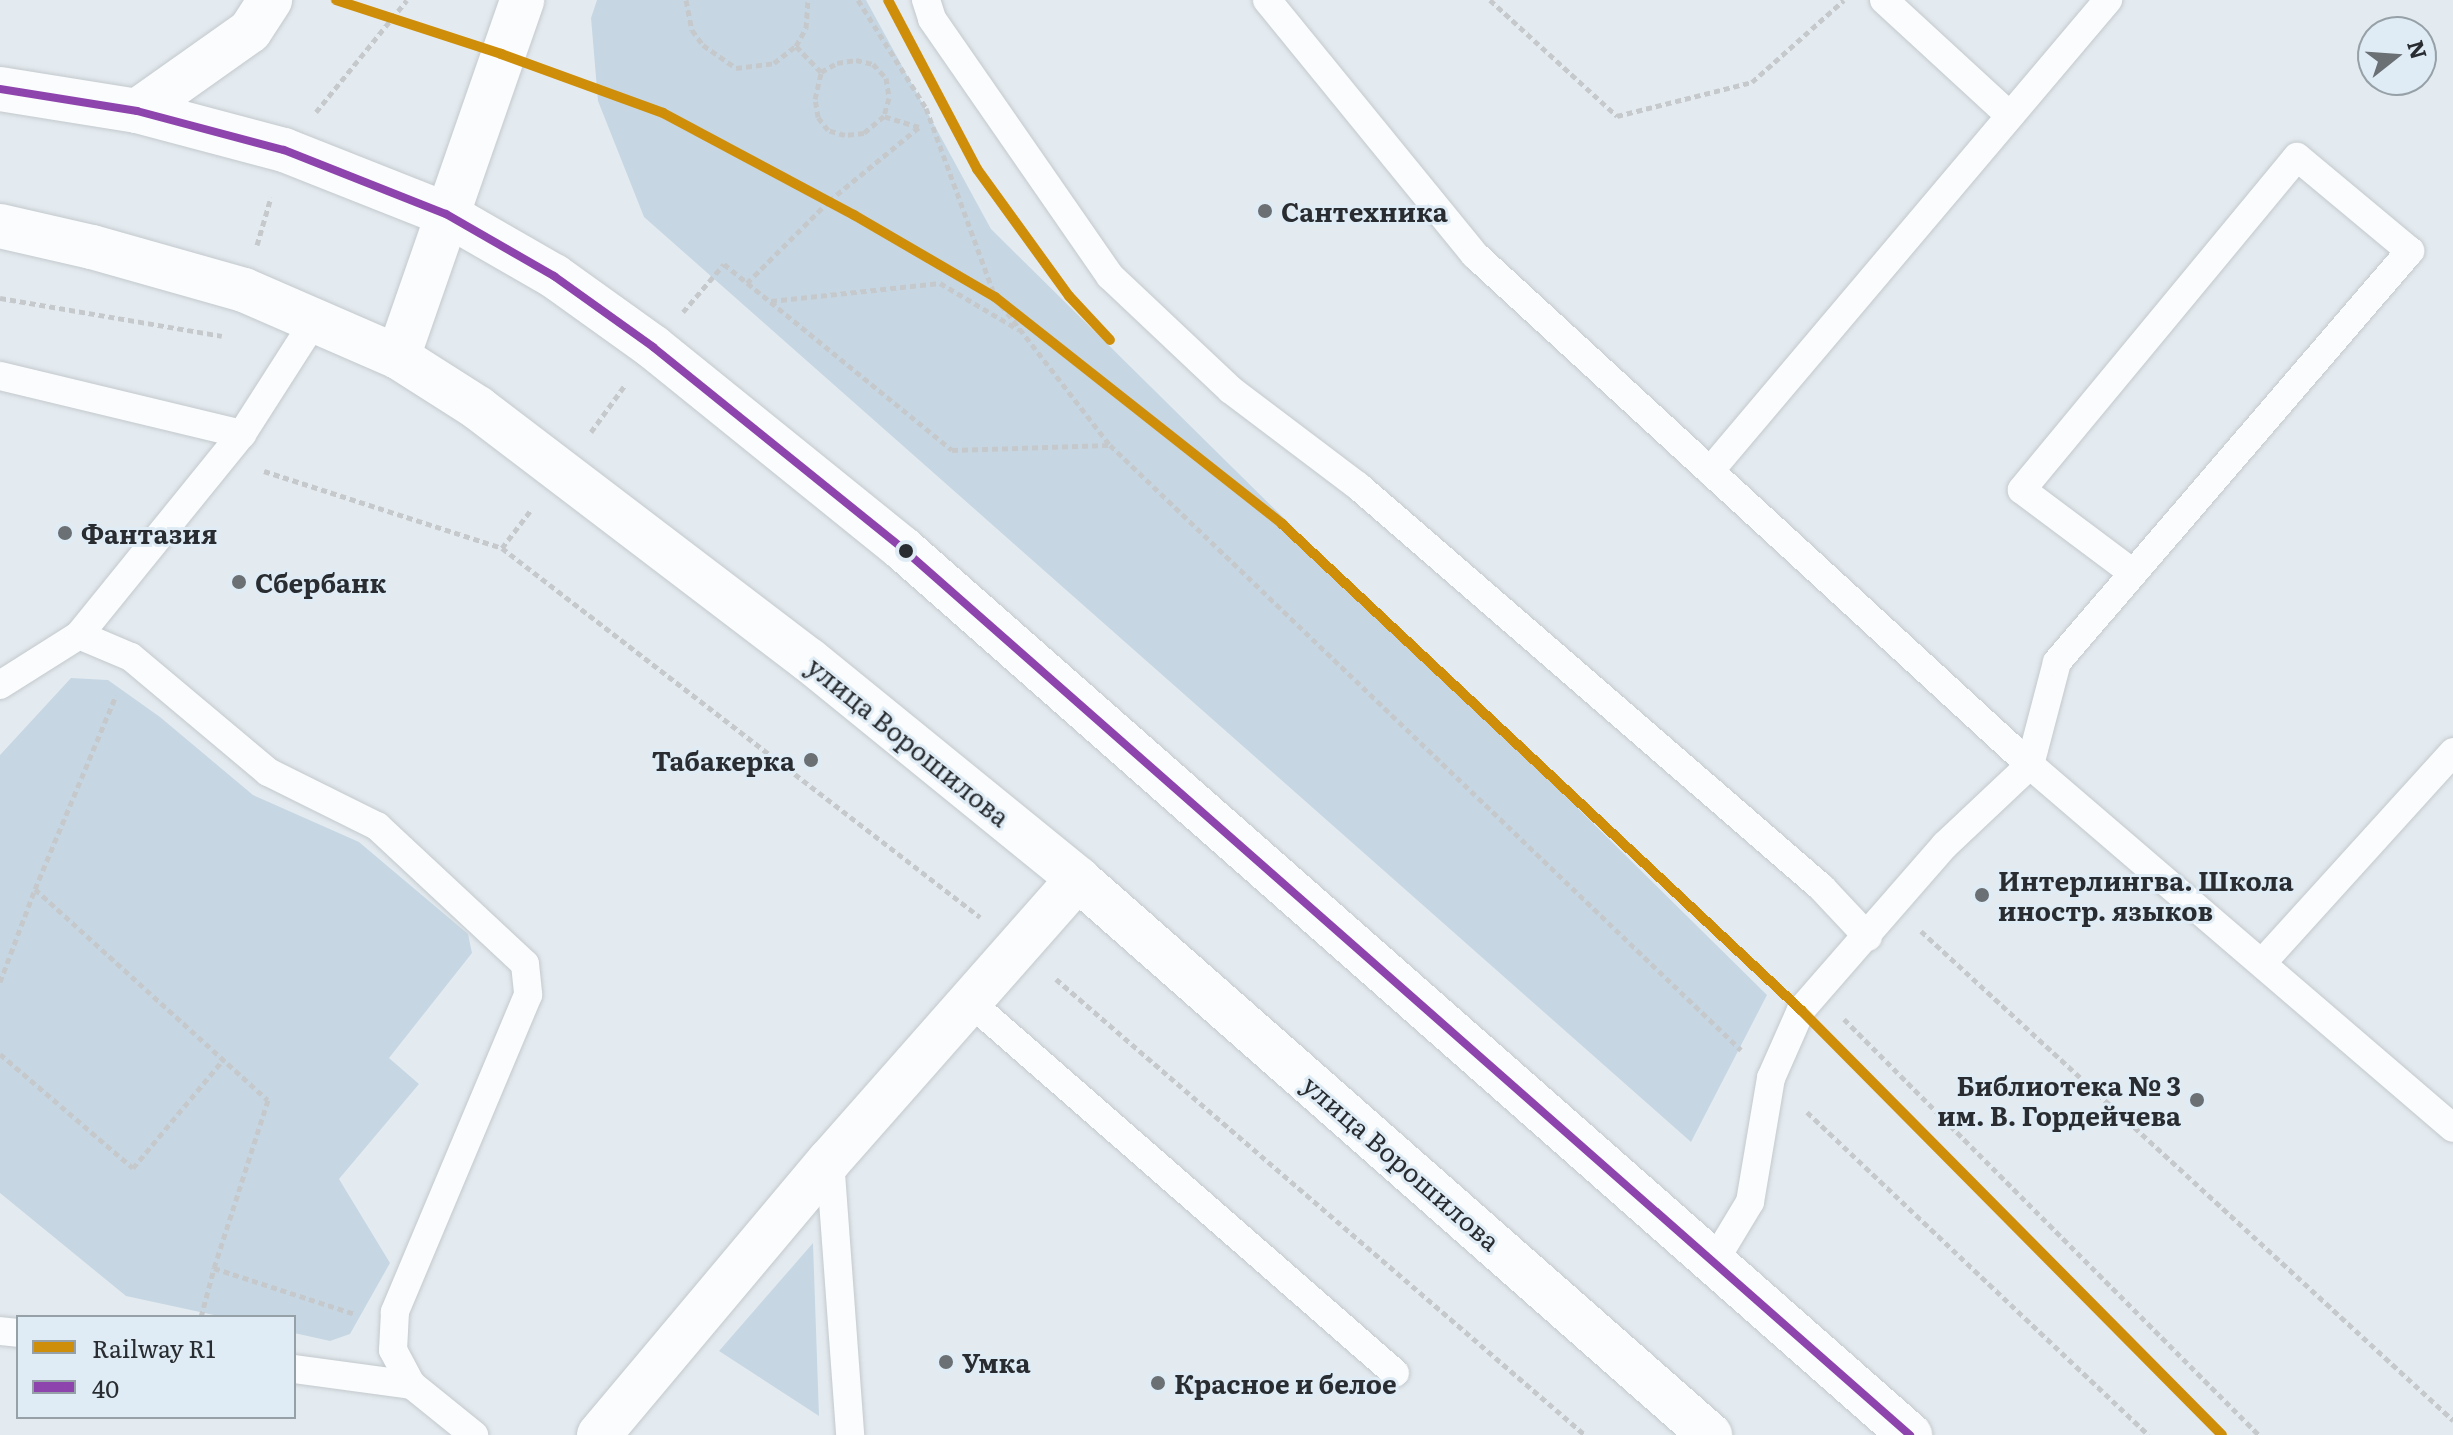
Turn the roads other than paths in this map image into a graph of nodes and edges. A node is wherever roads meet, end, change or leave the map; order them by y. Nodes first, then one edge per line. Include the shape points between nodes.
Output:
1 (270, 0) edge
2 (522, 0) edge
3 (926, 0) edge
4 (1267, 0) edge
5 (1884, 0) edge
6 (2108, 0) edge
7 (0, 89) edge
8 (137, 111) junction
9 (2010, 116) junction
10 (446, 214) junction
11 (0, 226) edge
12 (315, 320) junction
13 (398, 357) junction
14 (0, 376) edge
15 (242, 434) junction
16 (1710, 471) junction
17 (2133, 573) junction
18 (79, 635) junction
19 (0, 685) edge
20 (2453, 752) edge
21 (2030, 765) junction
22 (1078, 879) junction
23 (1868, 937) junction
24 (2262, 963) junction
25 (970, 1002) junction
26 (2453, 1128) edge
27 (830, 1160) junction
28 (1715, 1260) junction
29 (296, 1369) edge
30 (1395, 1373) dead end
31 (412, 1385) junction
32 (474, 1435) edge
33 (599, 1435) edge
34 (850, 1435) edge
35 (1710, 1435) edge
36 (1910, 1435) edge

1 - 8 main road via 250,31
2 - 10 main road
3 - 23 lane via 932,19 1110,276 1231,390 1358,486 1810,878
4 - 16 lane via 1475,255
5 - 9 lane
6 - 9 lane
7 - 8 main road
8 - 10 main road via 284,150
9 - 16 lane
10 - 13 main road
10 - 28 main road via 554,276 653,347 902,548
11 - 12 main road, улица Ворошилова via 244,290
12 - 13 main road, улица Ворошилова
12 - 15 lane
13 - 22 main road, улица Ворошилова via 478,408 809,660
14 - 15 lane
15 - 18 lane
16 - 21 lane
17 - 17 lane via 2410,251 2297,157 2022,490
17 - 21 lane via 2057,662
18 - 19 lane
18 - 31 lane via 131,657 268,772 377,826 525,964 528,995 400,1298 393,1350
20 - 24 lane
21 - 23 lane via 1945,845
21 - 24 lane
22 - 25 main road
22 - 35 main road, улица Ворошилова
23 - 28 lane via 1801,1010 1771,1078 1750,1202
24 - 26 lane
25 - 27 main road
25 - 30 lane
27 - 33 main road
27 - 34 lane
28 - 36 main road
29 - 31 lane
31 - 32 lane

